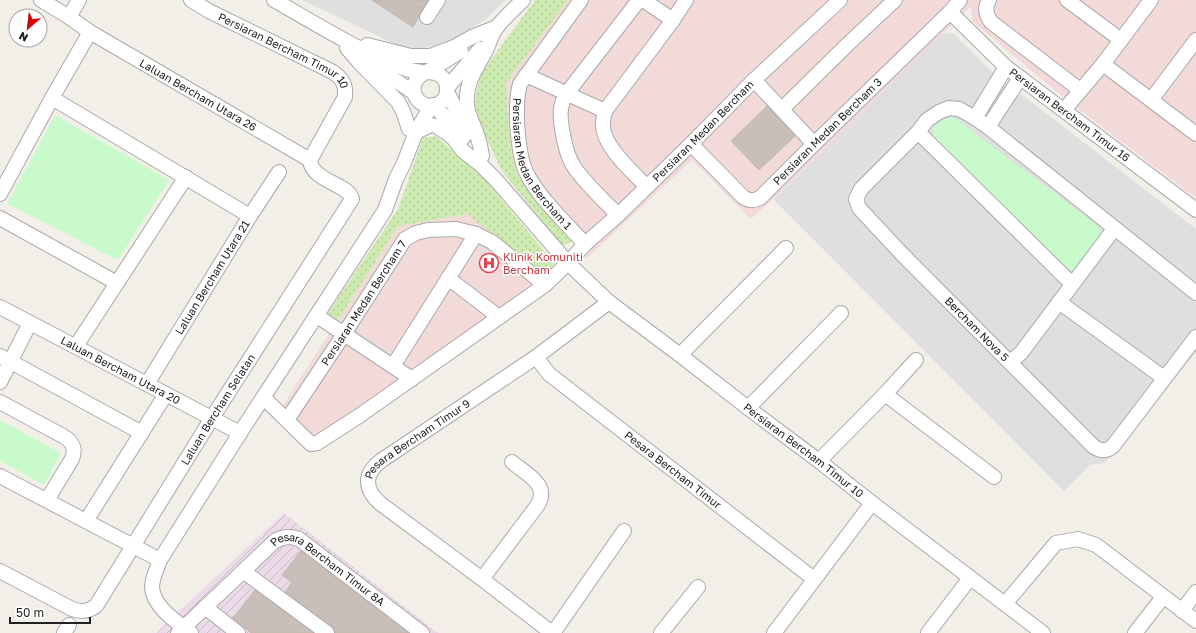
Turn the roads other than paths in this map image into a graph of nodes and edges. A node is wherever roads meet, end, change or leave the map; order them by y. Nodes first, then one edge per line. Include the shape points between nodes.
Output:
1 (41, 0) edge
2 (79, 0) edge
3 (190, 0) edge
4 (263, 0) edge
5 (274, 0) edge
6 (438, 0) edge
7 (523, 0) edge
8 (581, 0) edge
9 (640, 0) edge
10 (643, 0) edge
11 (686, 0) edge
12 (840, 0) edge
13 (895, 0) edge
14 (960, 0) edge
15 (989, 0) edge
16 (1067, 0) edge
17 (1151, 0) edge
18 (950, 12) junction
19 (69, 17) junction
20 (427, 17) dead end
21 (673, 20) junction
22 (492, 31) junction
23 (90, 32) junction
24 (336, 36) junction
25 (1121, 40) junction
26 (1196, 40) edge
27 (347, 48) junction
28 (1103, 64) junction
29 (1006, 67) junction
30 (426, 72) junction
31 (526, 75) junction
32 (1020, 78) junction
33 (754, 80) junction
34 (447, 90) junction
35 (1080, 90) junction
36 (567, 93) junction
37 (414, 94) junction
38 (52, 98) junction
39 (1151, 100) junction
40 (432, 106) junction
41 (782, 109) junction
42 (1064, 110) junction
43 (605, 111) junction
44 (975, 118) junction
45 (988, 127) junction
46 (412, 130) junction
47 (918, 132) junction
48 (1196, 134) edge
49 (691, 144) junction
50 (814, 144) junction
51 (310, 160) junction
52 (482, 161) junction
53 (278, 172) dead end
54 (186, 177) junction
55 (647, 187) junction
56 (349, 193) joint
57 (0, 194) edge
58 (1196, 210) edge
59 (618, 215) junction
60 (250, 216) junction
61 (0, 218) edge
62 (1114, 229) junction
63 (476, 234) junction
64 (585, 244) junction
65 (786, 248) dead end
66 (568, 263) junction
67 (448, 278) junction
68 (117, 282) junction
69 (1072, 284) junction
70 (545, 285) junction
71 (1196, 293) edge
72 (609, 302) junction
73 (1059, 302) junction
74 (0, 307) edge
75 (841, 313) dead end
76 (317, 316) junction
77 (499, 317) junction
78 (30, 323) junction
79 (344, 334) junction
80 (1196, 337) edge
81 (76, 346) junction
82 (680, 355) junction
83 (536, 357) junction
84 (5, 359) edge
85 (916, 360) dead end
86 (1010, 362) junction
87 (393, 366) junction
88 (1164, 378) junction
89 (412, 379) junction
90 (0, 382) edge
91 (147, 384) junction
92 (166, 394) junction
93 (885, 394) junction
94 (264, 398) junction
95 (0, 402) edge
96 (748, 408) junction
97 (212, 418) junction
98 (287, 420) junction
99 (142, 433) junction
100 (240, 433) junction
101 (819, 461) junction
102 (512, 462) dead end
103 (0, 476) edge
104 (994, 476) dead end
105 (47, 500) junction
106 (872, 503) junction
107 (86, 521) junction
108 (624, 531) dead end
109 (133, 545) junction
110 (160, 560) junction
111 (0, 571) edge
112 (243, 571) junction
113 (970, 578) junction
114 (482, 579) junction
115 (814, 579) junction
116 (698, 587) dead end
117 (1196, 592) edge
118 (1163, 597) junction
119 (1005, 604) junction
120 (205, 607) junction
121 (1182, 611) junction
122 (1196, 621) edge
123 (184, 631) edge
124 (238, 633) edge
125 (327, 633) edge
126 (422, 633) edge
127 (553, 633) edge
128 (661, 633) edge
129 (774, 633) edge
130 (928, 633) edge
131 (1043, 633) edge
132 (1135, 633) edge

1 - 19 street, Laluan Bercham Utara 26
2 - 19 street
3 - 51 street, Persiaran Bercham Timur 10 via 340,77 345,97
4 - 27 street
5 - 24 street
6 - 20 street
7 - 22 street
8 - 31 street, Persiaran Medan Bercham 1
9 - 36 street
10 - 21 street
11 - 21 street
12 - 33 street, Persiaran Medan Bercham
13 - 41 street
14 - 18 street, Persiaran Medan Bercham 3
15 - 35 street via 986,10 991,22
16 - 25 street
17 - 25 street
18 - 29 street, Persiaran Bercham Timur 16
18 - 50 street, Persiaran Medan Bercham 3
19 - 23 street, Laluan Bercham Utara 26
21 - 43 street
22 - 24 street via 430,56 399,54
22 - 30 street
22 - 34 street
22 - 52 street via 486,51 470,77 467,98
23 - 38 street
23 - 51 street, Laluan Bercham Utara 26
24 - 30 street via 395,66
25 - 28 street
26 - 39 street
27 - 37 street
27 - 46 street via 398,102
28 - 35 street
28 - 39 street
29 - 32 street, Persiaran Bercham Timur 16
29 - 44 street
30 - 34 street via 443,77
30 - 37 street via 415,80
31 - 36 street
31 - 64 street, Persiaran Medan Bercham 1 via 517,91 516,110 526,173 547,202
32 - 42 street, Persiaran Bercham Timur 16
32 - 45 street
33 - 41 street
33 - 49 street, Persiaran Medan Bercham
34 - 40 street via 442,101
34 - 52 street
35 - 42 street
36 - 43 street
36 - 59 street via 560,110 564,146 574,166
37 - 40 street via 425,105
37 - 46 street
38 - 54 street
38 - 57 street
39 - 48 street
40 - 46 street
40 - 52 street via 450,122
41 - 50 street
42 - 58 street, Persiaran Bercham Timur 16
43 - 55 street via 602,124 609,145
44 - 45 street
44 - 47 street via 959,109 949,108 927,120
45 - 62 street
46 - 52 street via 431,126 440,128 454,139 463,151
46 - 76 street via 399,161 396,179 385,210
47 - 69 street
47 - 86 street, Bercham Nova 5 via 861,189 856,199 859,208
49 - 50 street, Persiaran Medan Bercham 3 via 742,197 748,200 760,198
49 - 55 street, Persiaran Medan Bercham
51 - 56 street, Laluan Bercham Utara 26 via 310,165 316,172
52 - 66 street, Persiaran Bercham Timur 10
53 - 60 street, Laluan Bercham Utara 21
54 - 60 street
54 - 68 street
55 - 59 street, Persiaran Medan Bercham
56 - 97 street, Laluan Bercham Selatan via 351,202
59 - 64 street, Persiaran Medan Bercham
60 - 91 street, Laluan Bercham Utara 21
61 - 68 street
62 - 69 street
62 - 71 street
63 - 67 street
63 - 70 street, Persiaran Medan Bercham 7 via 492,242
63 - 79 street, Persiaran Medan Bercham 7 via 456,229 428,230 405,238
64 - 66 street, Persiaran Medan Bercham
65 - 82 street
66 - 70 street, Persiaran Medan Bercham
66 - 72 street, Persiaran Bercham Timur 10
67 - 77 street
67 - 87 street
68 - 81 street
69 - 73 street
70 - 77 street, Persiaran Medan Bercham
72 - 82 street, Persiaran Bercham Timur 10
72 - 83 street, Pesara Bercham Timur 9
73 - 86 street via 1021,353
73 - 88 street
74 - 78 street, Laluan Bercham Utara 20
75 - 96 street
76 - 79 street
76 - 94 street
77 - 89 street, Persiaran Medan Bercham
78 - 81 street, Laluan Bercham Utara 20
78 - 84 street
79 - 87 street
79 - 98 street, Persiaran Medan Bercham 7
80 - 88 street
81 - 91 street, Laluan Bercham Utara 20
82 - 96 street, Persiaran Bercham Timur 10
83 - 114 street, Pesara Bercham Timur 9 via 382,460 373,468 368,478 374,498
83 - 115 street, Pesara Bercham Timur via 549,374
84 - 90 street
84 - 99 street
85 - 93 street
86 - 88 street, Bercham Nova 5 via 1099,450 1110,449 1113,446
87 - 89 street
89 - 98 street, Persiaran Medan Bercham via 314,444
91 - 92 street, Laluan Bercham Utara 20
92 - 97 street, Laluan Bercham Utara 20
92 - 99 street
93 - 101 street
93 - 104 street
94 - 98 street
94 - 100 street
95 - 105 street via 70,440 72,444 72,459
96 - 101 street, Persiaran Bercham Timur 10
97 - 100 street, Laluan Bercham Utara 20
97 - 109 street, Laluan Bercham Selatan
99 - 107 street
100 - 110 street
101 - 106 street, Persiaran Bercham Timur 10
102 - 114 street via 537,482 542,491 541,501
103 - 105 street
105 - 107 street
106 - 113 street, Persiaran Bercham Timur 10
106 - 115 street
107 - 109 street
108 - 127 street
109 - 110 street
109 - 111 street, Laluan Bercham Selatan via 96,606 85,612 72,609
110 - 123 street via 152,586 154,597 158,605
112 - 120 street, Pesara Bercham Timur 8A
112 - 125 street
112 - 126 street, Pesara Bercham Timur 8A via 280,538 286,536 299,539
113 - 119 street, Persiaran Bercham Timur 10
113 - 130 street
114 - 127 street, Pesara Bercham Timur 9
115 - 129 street
116 - 128 street
117 - 121 street
118 - 119 street via 1096,545 1078,539 1056,543
118 - 121 street
118 - 132 street
119 - 131 street, Persiaran Bercham Timur 10
120 - 123 street, Pesara Bercham Timur 8A
120 - 124 street
121 - 122 street

